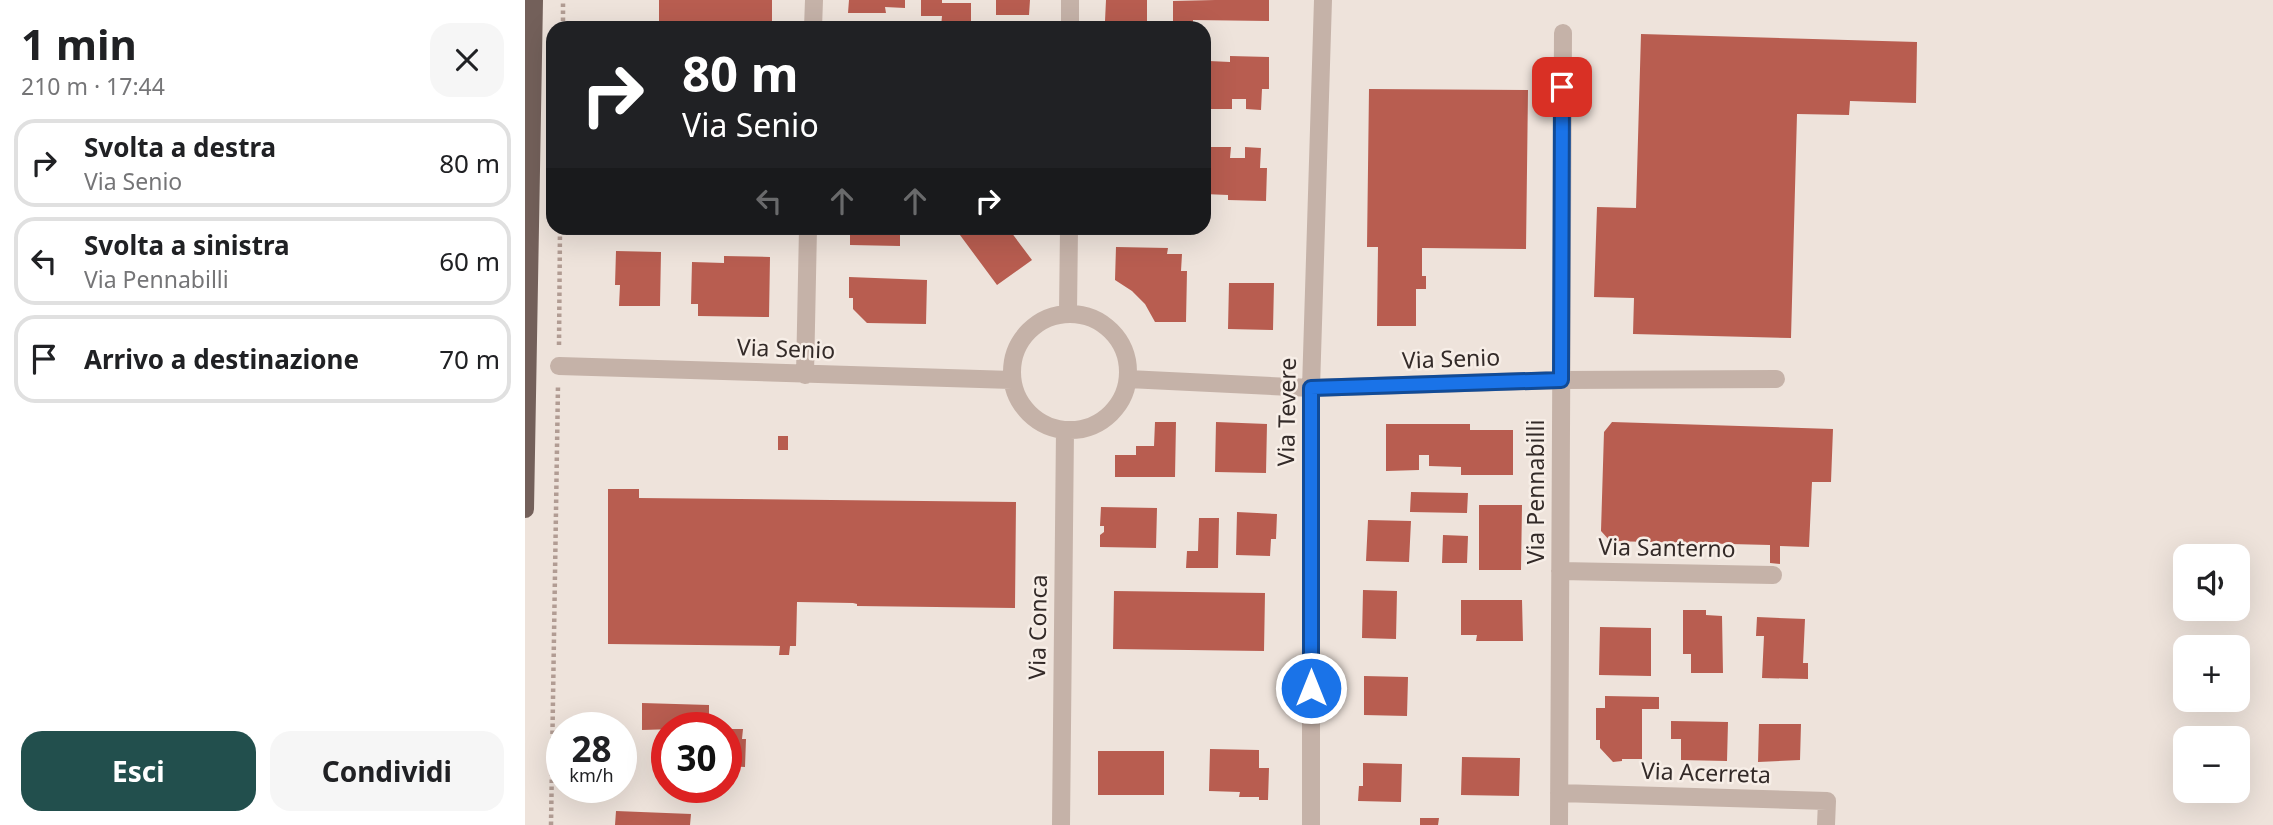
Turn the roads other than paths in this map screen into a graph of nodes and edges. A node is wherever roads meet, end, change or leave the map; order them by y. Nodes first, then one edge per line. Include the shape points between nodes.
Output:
1 (534, 0) edge
2 (814, 0) edge
3 (1070, 0) edge
4 (1323, 0) edge
5 (813, 21) edge
6 (1070, 21) edge
7 (529, 32) edge
8 (1563, 33) dead end
9 (809, 235) edge
10 (1069, 235) edge
11 (1068, 313) junction
12 (559, 366) road end
13 (805, 375) junction
14 (1128, 379) junction
15 (1776, 379) dead end
16 (1012, 380) junction
17 (1561, 380) junction
18 (1311, 388) junction
19 (1065, 430) junction
20 (526, 432) edge
21 (525, 509) edge
22 (1560, 571) junction
23 (1773, 575) dead end
24 (1559, 793) junction
25 (1061, 825) edge
26 (1311, 825) edge
27 (1559, 825) edge
28 (1826, 825) edge

1 - 7 main road
2 - 5 street
3 - 6 street
4 - 18 street, Via Tevere
7 - 20 main road
8 - 17 street, Via Pennabilli
9 - 13 street
10 - 11 street
11 - 14 street via 1106,325 1120,341
11 - 16 street via 1032,327 1019,342 1012,360
12 - 13 street, Via Senio
13 - 16 street, Via Senio
14 - 18 street, Via Senio
14 - 19 street via 1113,412 1083,429
15 - 17 street, Via Senio
16 - 19 street via 1030,414
17 - 18 street, Via Senio
17 - 22 street, Via Pennabilli
18 - 26 street, Via Tevere
19 - 25 street, Via Conca
20 - 21 main road
22 - 23 street, Via Santerno
22 - 24 street, Via Pennabilli
24 - 27 street, Via Pennabilli
24 - 28 street, Via Acerreta via 1827,801

